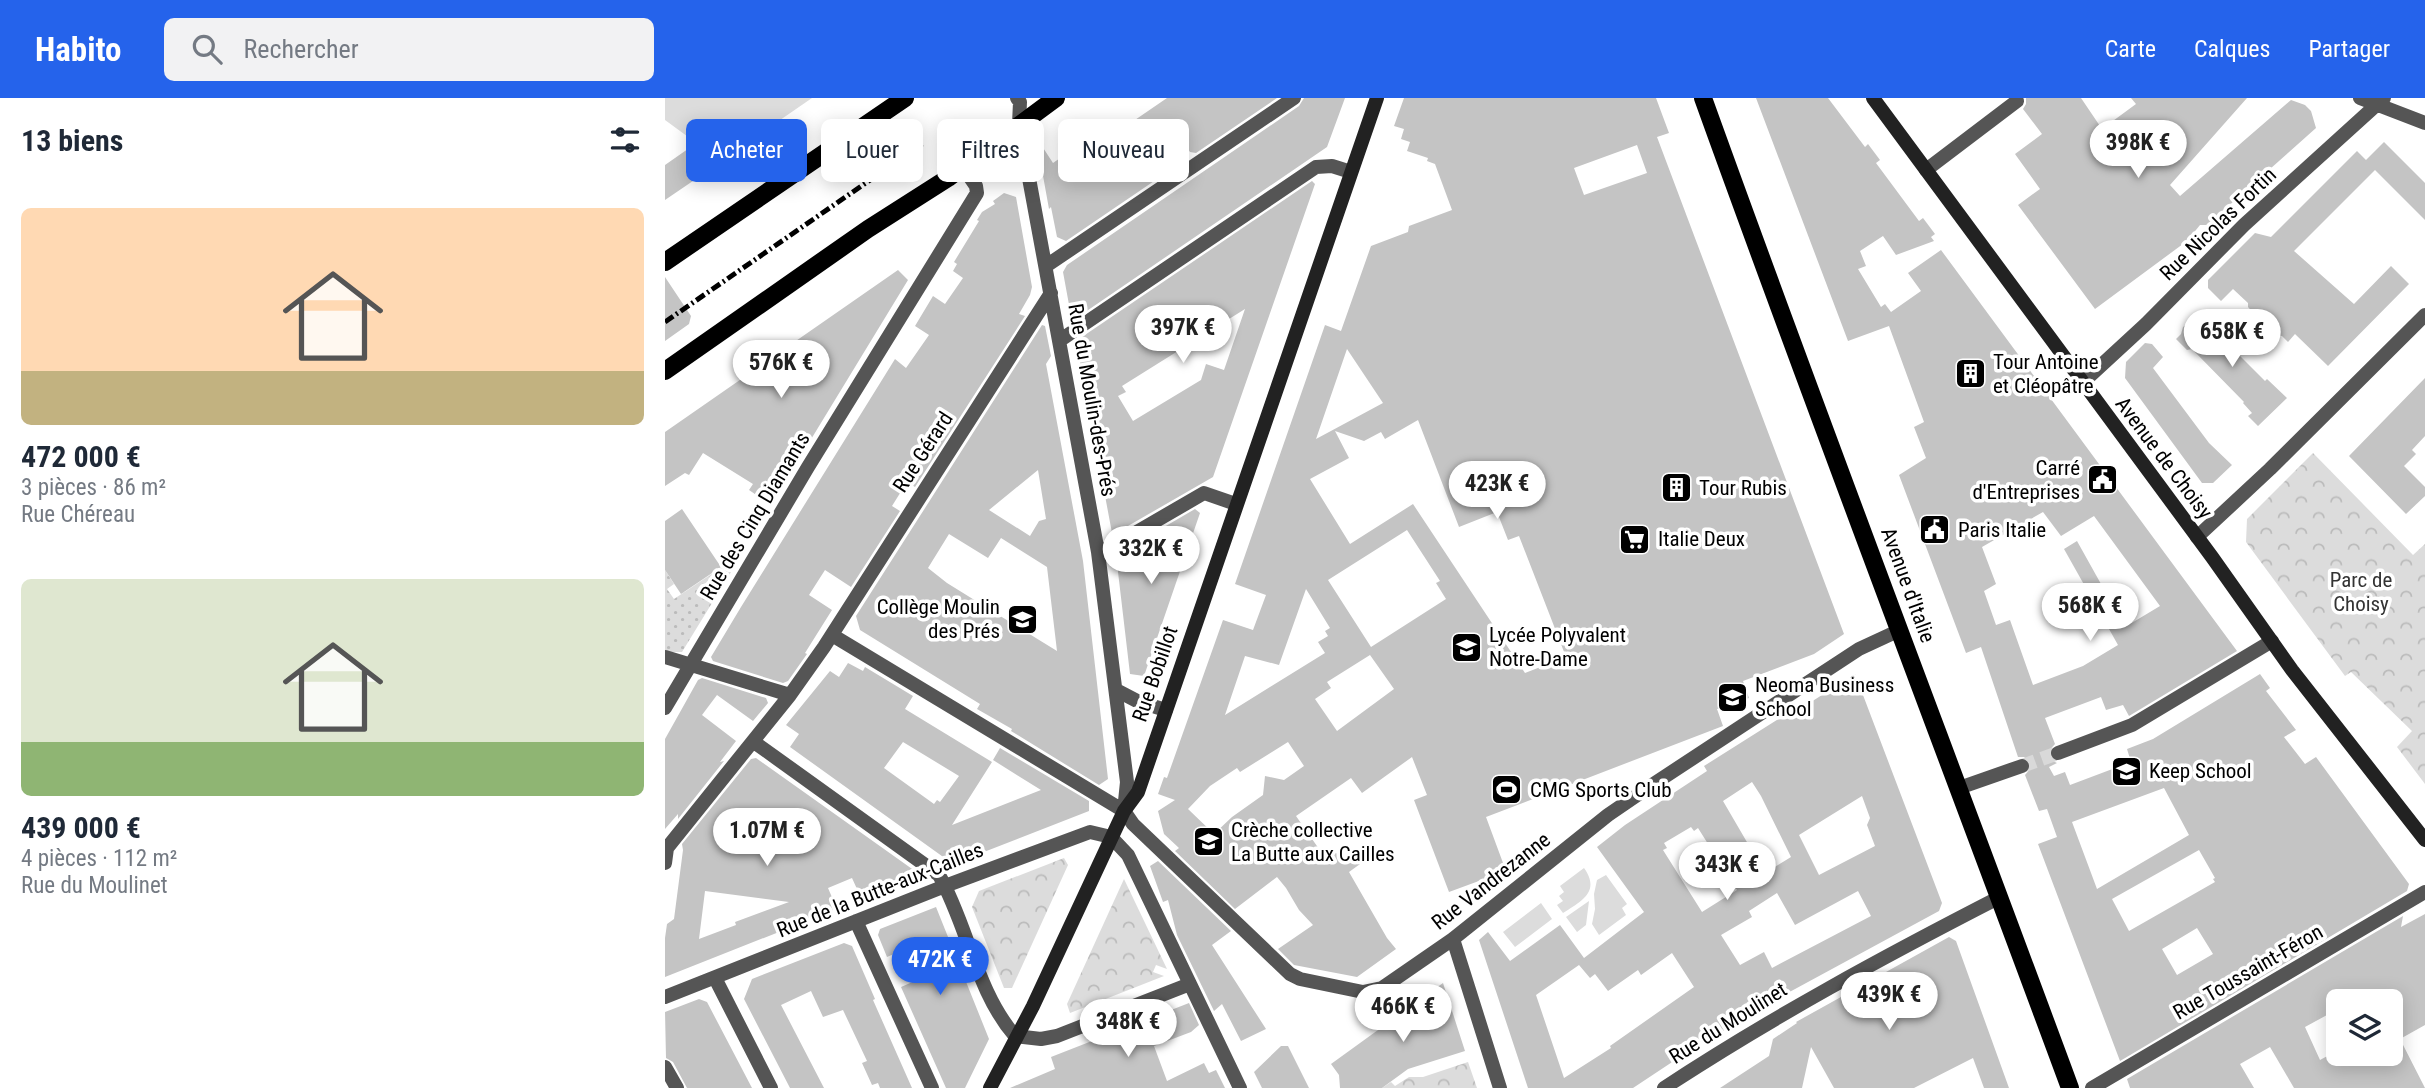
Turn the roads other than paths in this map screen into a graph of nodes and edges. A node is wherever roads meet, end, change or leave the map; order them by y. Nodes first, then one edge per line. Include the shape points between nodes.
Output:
1 (905, 98) edge
2 (1017, 98) edge
3 (1056, 98) edge
4 (1294, 98) edge
5 (1377, 98) edge
6 (1703, 98) edge
7 (1873, 98) edge
8 (2360, 98) edge
9 (2017, 101) dead end
10 (2380, 101) edge
11 (1019, 119) edge
12 (1026, 119) edge
13 (2425, 123) edge
14 (1926, 170) junction
15 (1351, 172) junction
16 (940, 182) edge
17 (973, 182) edge
18 (1030, 182) edge
19 (665, 261) edge
20 (1046, 266) junction
21 (1051, 293) junction
22 (2425, 315) edge
23 (1059, 341) junction
24 (665, 371) edge
25 (2082, 383) junction
26 (1236, 504) junction
27 (2197, 537) junction
28 (1098, 552) junction
29 (1901, 630) junction
30 (832, 635) junction
31 (2271, 641) junction
32 (665, 657) edge
33 (690, 664) junction
34 (1116, 690) junction
35 (790, 695) junction
36 (665, 708) edge
37 (1165, 710) junction
38 (754, 741) junction
39 (2058, 753) tunnel mouth
40 (2022, 766) tunnel mouth
41 (1959, 788) junction
42 (1124, 811) junction
43 (1111, 837) junction
44 (2425, 840) edge
45 (665, 863) edge
46 (945, 886) junction
47 (2425, 892) edge
48 (2000, 897) junction
49 (856, 921) junction
50 (1453, 939) junction
51 (715, 978) junction
52 (1190, 984) junction
53 (665, 997) edge
54 (1016, 1036) junction
55 (665, 1067) edge
56 (677, 1088) edge
57 (771, 1088) edge
58 (932, 1088) edge
59 (990, 1088) edge
60 (1240, 1088) edge
61 (1500, 1088) edge
62 (1664, 1088) edge
63 (2070, 1088) edge
64 (2092, 1088) edge

1 - 19 main road
2 - 11 street, Rue du Moulin-des-Prés
3 - 12 main road
4 - 20 street
5 - 15 street, Rue Bobillot
6 - 29 main road, Avenue d'Italie
7 - 14 street, Avenue de Choisy
8 - 10 street
9 - 14 street
10 - 13 street
10 - 25 street, Rue Nicolas Fortin
14 - 25 street, Avenue de Choisy
15 - 23 street via 1316,167
15 - 26 street, Rue Bobillot
16 - 24 main road
17 - 33 street, Rue des Cinq Diamants via 977,193
18 - 20 street, Rue du Moulin-des-Prés
20 - 21 street, Rue du Moulin-des-Prés
21 - 23 street, Rue du Moulin-des-Prés
21 - 30 street, Rue Gérard
22 - 27 street
23 - 28 street, Rue du Moulin-des-Prés
25 - 27 street, Avenue de Choisy
26 - 28 street via 1204,494
26 - 37 street, Rue Bobillot
27 - 31 street, Avenue de Choisy
28 - 34 street, Rue du Moulin-des-Prés
29 - 41 main road, Avenue d'Italie
29 - 50 street, Rue Vandrezanne via 1859,649 1608,815
30 - 35 street, Rue Gérard
30 - 42 street, Rue Vandrezanne
31 - 39 street via 2131,725
31 - 44 street, Avenue de Choisy
32 - 33 street
33 - 35 street
33 - 36 street, Rue des Cinq Diamants
34 - 37 street
34 - 42 street, Rue du Moulin-des-Prés via 1127,782
35 - 38 street, Rue Gérard
37 - 42 street, Rue Bobillot via 1137,792
38 - 45 street, Rue Gérard via 667,848
38 - 46 street via 939,875
40 - 41 street
41 - 48 main road, Avenue d'Italie
42 - 43 street, Rue Bobillot
42 - 50 street, Rue Vandrezanne via 1300,979 1374,991
43 - 46 street, Rue de la Butte-aux-Cailles via 1090,832
43 - 52 street via 1132,862
43 - 54 street, Rue Bobillot
46 - 49 street, Rue de la Butte-aux-Cailles
46 - 54 street via 1003,1022
47 - 64 street, Rue Toussaint-Féron
48 - 62 street, Rue du Moulinet via 1830,986
48 - 63 main road, Avenue d'Italie
49 - 51 street, Rue de la Butte-aux-Cailles
49 - 58 street
50 - 61 street
51 - 53 street, Rue de la Butte-aux-Cailles
51 - 57 street
52 - 54 street via 1057,1036 1041,1040
52 - 60 street
54 - 59 street, Rue Bobillot
55 - 56 street

